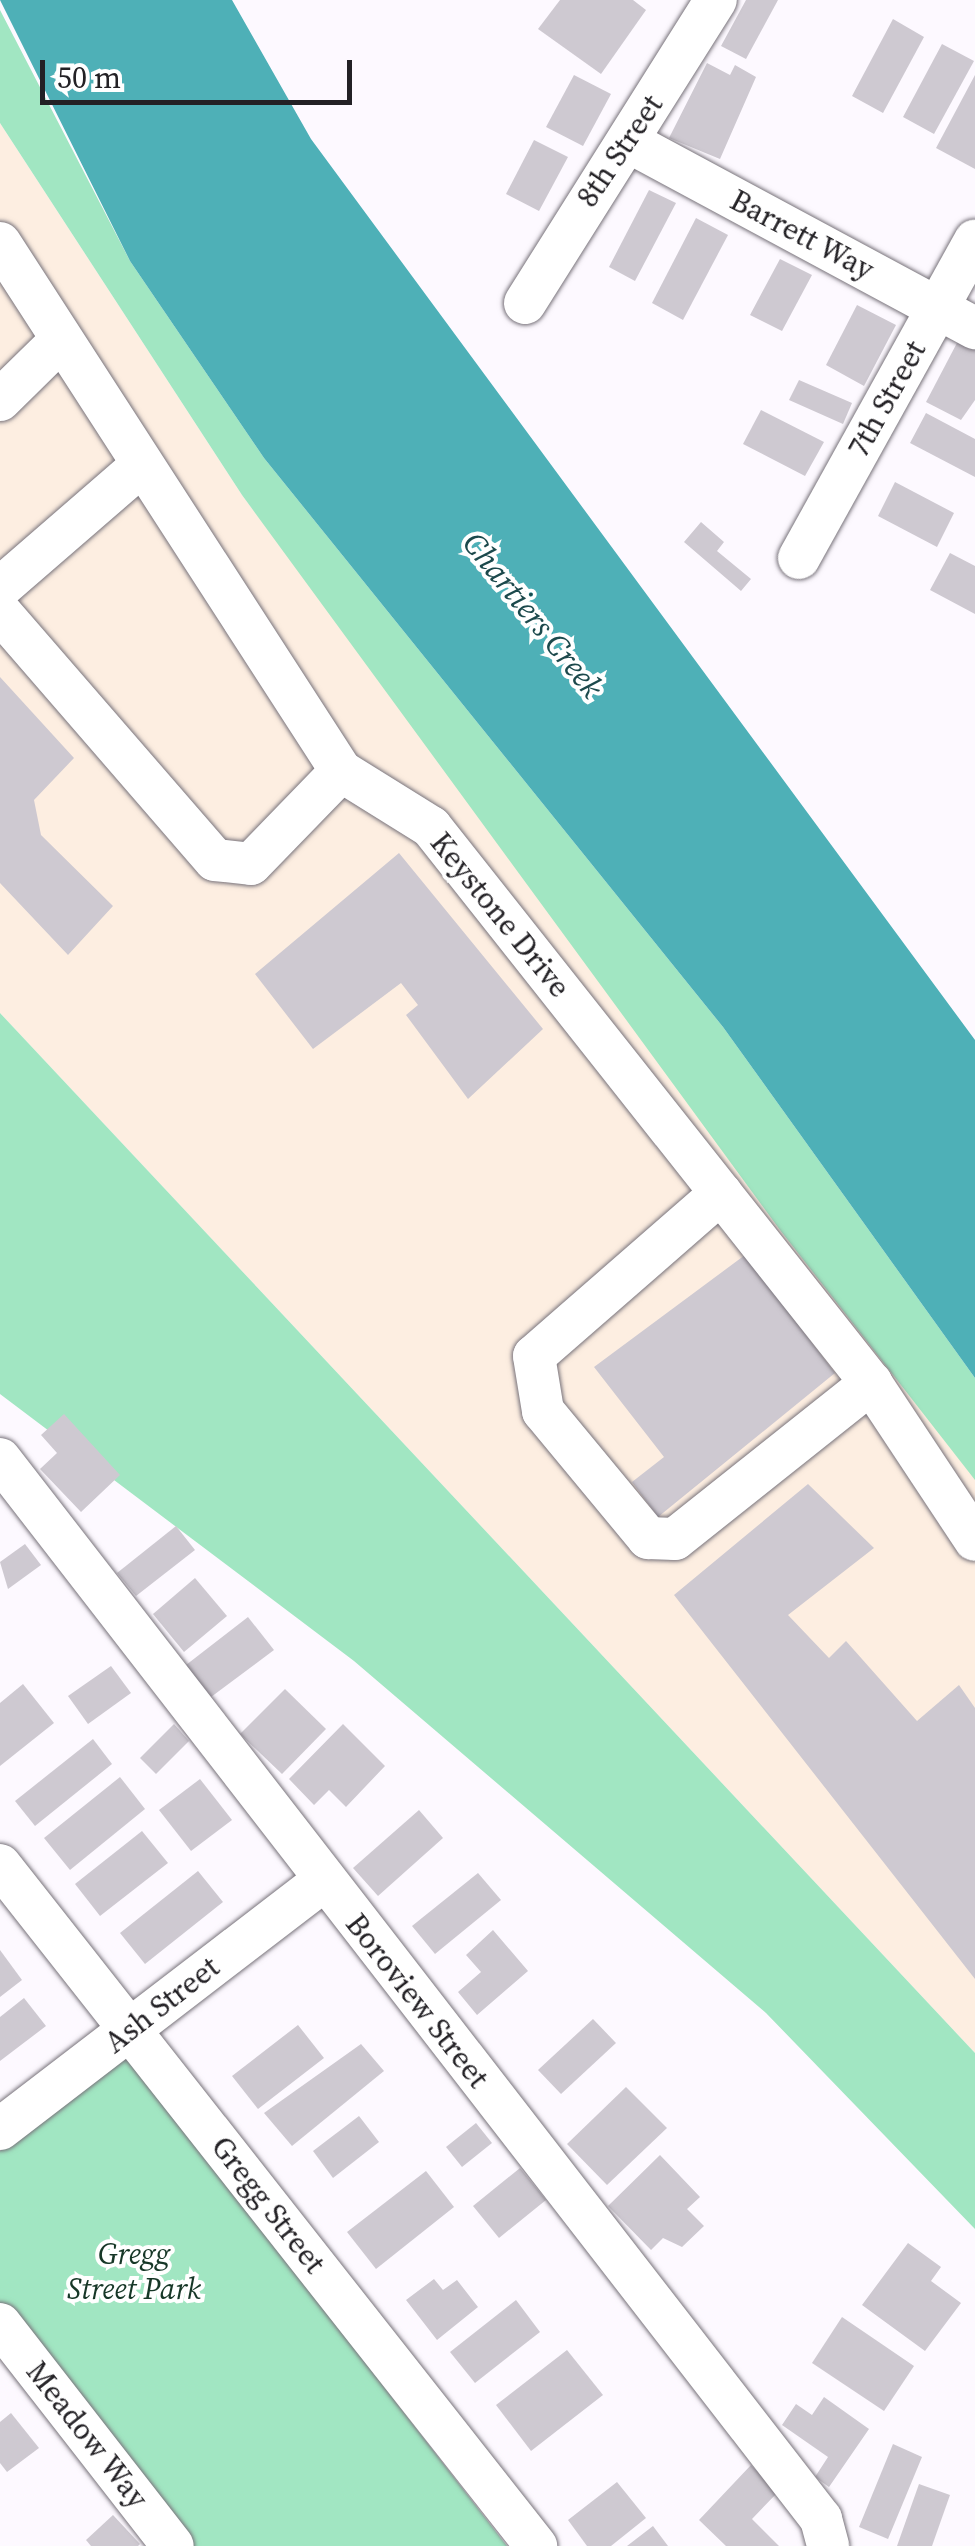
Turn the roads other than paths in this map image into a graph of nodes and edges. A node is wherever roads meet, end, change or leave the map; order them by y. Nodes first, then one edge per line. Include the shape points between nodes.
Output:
1 (716, 0) edge
2 (629, 142) junction
3 (975, 241) edge
4 (0, 242) edge
5 (525, 303) dead end
6 (956, 318) edge
7 (60, 341) junction
8 (0, 400) edge
9 (141, 466) junction
10 (799, 558) dead end
11 (0, 588) edge
12 (0, 612) edge
13 (341, 771) junction
14 (721, 1193) junction
15 (871, 1383) junction
16 (0, 1459) edge
17 (975, 1540) edge
18 (0, 1865) edge
19 (323, 1881) junction
20 (131, 2030) junction
21 (0, 2129) edge
22 (0, 2324) edge
23 (173, 2546) edge
24 (536, 2546) edge
25 (828, 2546) edge

1 - 2 street, 8th Street
2 - 5 street, 8th Street
2 - 6 street, Barrett Way
3 - 6 street, 7th Street
4 - 7 street, Keystone Drive
6 - 10 street, 7th Street
7 - 8 street
7 - 9 street, Keystone Drive
9 - 11 street
9 - 13 street, Keystone Drive
12 - 13 street via 215,860 251,864
13 - 14 street, Keystone Drive via 431,827
14 - 15 street, Keystone Drive
14 - 15 street via 534,1356 543,1410 648,1538 675,1539
15 - 17 street, Keystone Drive
16 - 19 street, Boroview Street
18 - 20 street, Gregg Street
19 - 20 street, Ash Street
19 - 25 street, Boroview Street via 821,2518
20 - 21 street, Ash Street
20 - 24 street, Gregg Street
22 - 23 street, Meadow Way

